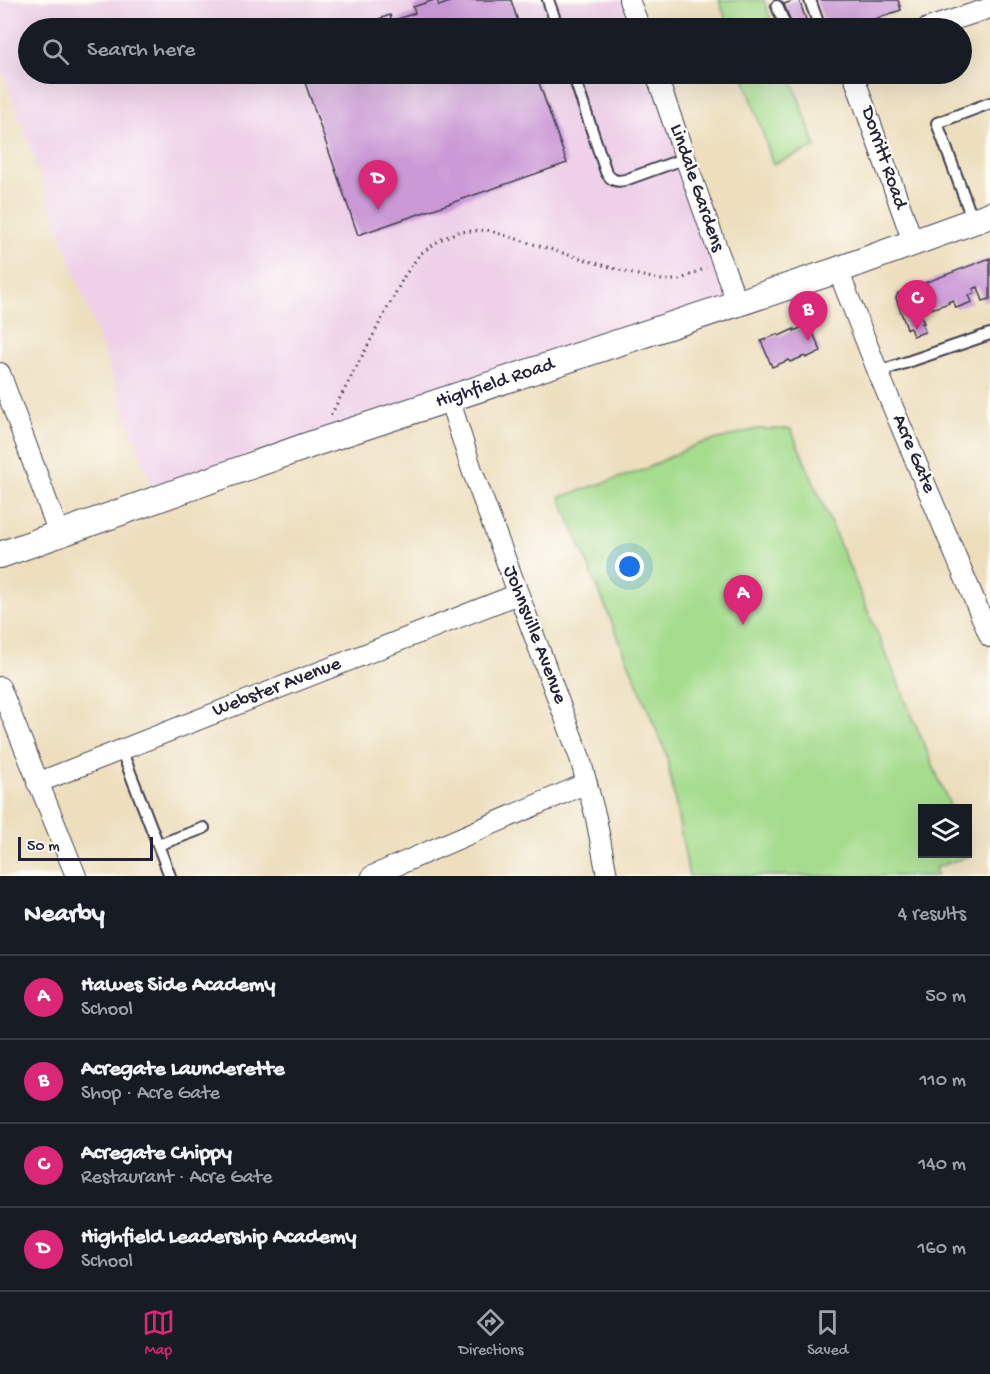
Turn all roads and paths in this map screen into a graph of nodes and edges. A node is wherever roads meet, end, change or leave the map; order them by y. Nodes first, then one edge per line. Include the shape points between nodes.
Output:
1 (548, 0) edge
2 (629, 0) edge
3 (810, 0) edge
4 (777, 6) dead end
5 (990, 8) edge
6 (554, 18) edge
7 (636, 18) edge
8 (782, 18) edge
9 (816, 18) edge
10 (959, 18) edge
11 (576, 84) edge
12 (660, 84) edge
13 (858, 84) edge
14 (990, 103) edge
15 (686, 158) junction
16 (982, 218) edge
17 (913, 242) junction
18 (721, 262) junction
19 (838, 270) junction
20 (737, 302) junction
21 (990, 334) edge
22 (879, 372) junction
23 (0, 373) edge
24 (449, 398) junction
25 (315, 443) junction
26 (59, 534) junction
27 (0, 555) edge
28 (518, 594) junction
29 (990, 637) edge
30 (0, 687) edge
31 (121, 749) junction
32 (38, 783) junction
33 (587, 783) junction
34 (204, 828) dead end
35 (158, 845) junction
36 (76, 876) edge
37 (170, 876) edge
38 (372, 876) edge
39 (607, 876) edge

1 - 6 lane
2 - 7 street
3 - 9 lane
4 - 8 lane
5 - 10 street
11 - 15 lane via 610,179 617,182
12 - 15 street, Lindale Gardens
13 - 17 street, Dorritt Road
14 - 16 lane via 937,123
15 - 18 street, Lindale Gardens
16 - 17 street, Highfield Road
17 - 19 street, Highfield Road
18 - 20 street, Lindale Gardens
18 - 25 path via 679,279 662,280 487,230 457,232 420,254 405,275
19 - 20 street, Highfield Road
19 - 22 street, Acre Gate
20 - 24 street, Highfield Road
21 - 22 lane
22 - 29 street, Acre Gate
23 - 26 street
24 - 25 street, Highfield Road
24 - 28 street, Johnsville Avenue
25 - 26 street, Highfield Road
26 - 27 street, Highfield Road
28 - 31 street, Webster Avenue
28 - 33 street, Johnsville Avenue
30 - 32 street
31 - 32 street, Webster Avenue
31 - 35 lane
32 - 36 street
33 - 38 street
33 - 39 street, Johnsville Avenue
34 - 35 lane
35 - 37 lane

